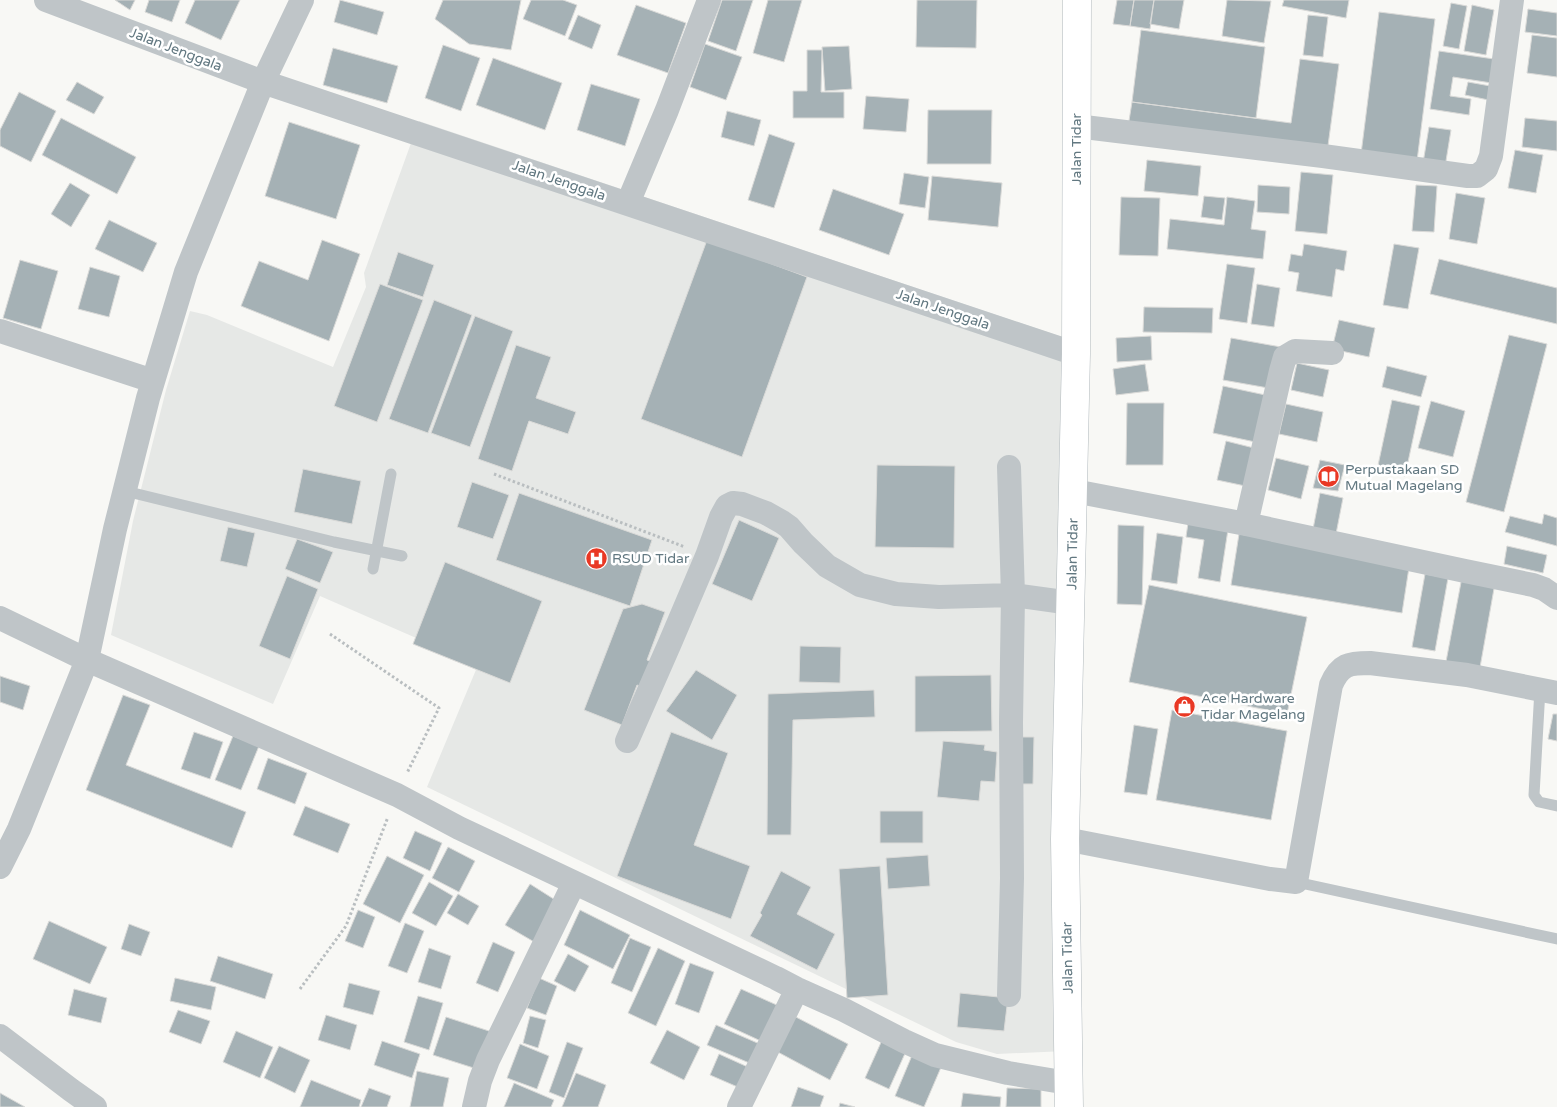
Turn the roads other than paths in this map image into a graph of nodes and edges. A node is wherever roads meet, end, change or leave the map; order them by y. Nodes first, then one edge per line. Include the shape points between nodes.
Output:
1 (46, 0) edge
2 (302, 0) edge
3 (709, 0) edge
4 (1077, 0) edge
5 (1512, 0) edge
6 (263, 82) junction
7 (1076, 126) junction
8 (628, 204) junction
9 (0, 331) edge
10 (1332, 353) dead end
11 (1076, 354) junction
12 (153, 381) junction
13 (1009, 467) dead end
14 (391, 474) dead end
15 (125, 491) junction
16 (1074, 491) junction
17 (1246, 524) junction
18 (377, 551) junction
19 (402, 556) dead end
20 (373, 569) dead end
21 (1012, 595) junction
22 (1557, 598) edge
23 (1071, 603) junction
24 (0, 618) edge
25 (87, 660) junction
26 (1549, 691) edge
27 (627, 741) dead end
28 (1557, 806) edge
29 (1065, 839) junction
30 (0, 867) edge
31 (1296, 882) junction
32 (574, 883) junction
33 (1557, 939) edge
34 (797, 989) junction
35 (1010, 995) dead end
36 (0, 1036) edge
37 (1068, 1095) edge
38 (95, 1107) edge
39 (474, 1107) edge
40 (739, 1107) edge

1 - 6 street, Jalan Jenggala
2 - 6 street
3 - 8 street
4 - 7 main road, Jalan Tidar
5 - 7 street via 1491,156 1486,169 1477,176
6 - 8 street, Jalan Jenggala
6 - 12 street via 186,272
7 - 11 main road, Jalan Tidar
8 - 11 street, Jalan Jenggala
9 - 12 street
10 - 17 street via 1295,351 1285,357
11 - 16 main road, Jalan Tidar
12 - 15 street
13 - 21 street
14 - 18 lane
15 - 18 lane
15 - 25 street
16 - 17 street
16 - 23 main road, Jalan Tidar
17 - 22 street via 1533,584
18 - 19 lane
18 - 20 lane
21 - 23 street
21 - 27 street via 939,597 896,594 860,585 827,566 789,527 766,512 742,504 727,506
21 - 35 street
23 - 29 main road, Jalan Tidar
24 - 25 street
25 - 30 street via 19,829
25 - 32 street via 396,794
26 - 28 lane via 1534,795 1539,802
26 - 31 street via 1467,675 1370,663 1347,665 1336,674 1331,685
29 - 31 street
29 - 37 main road, Jalan Tidar
31 - 33 lane
32 - 34 street
32 - 39 street via 488,1060
34 - 37 street via 935,1055 1008,1073
34 - 40 street
36 - 38 street

